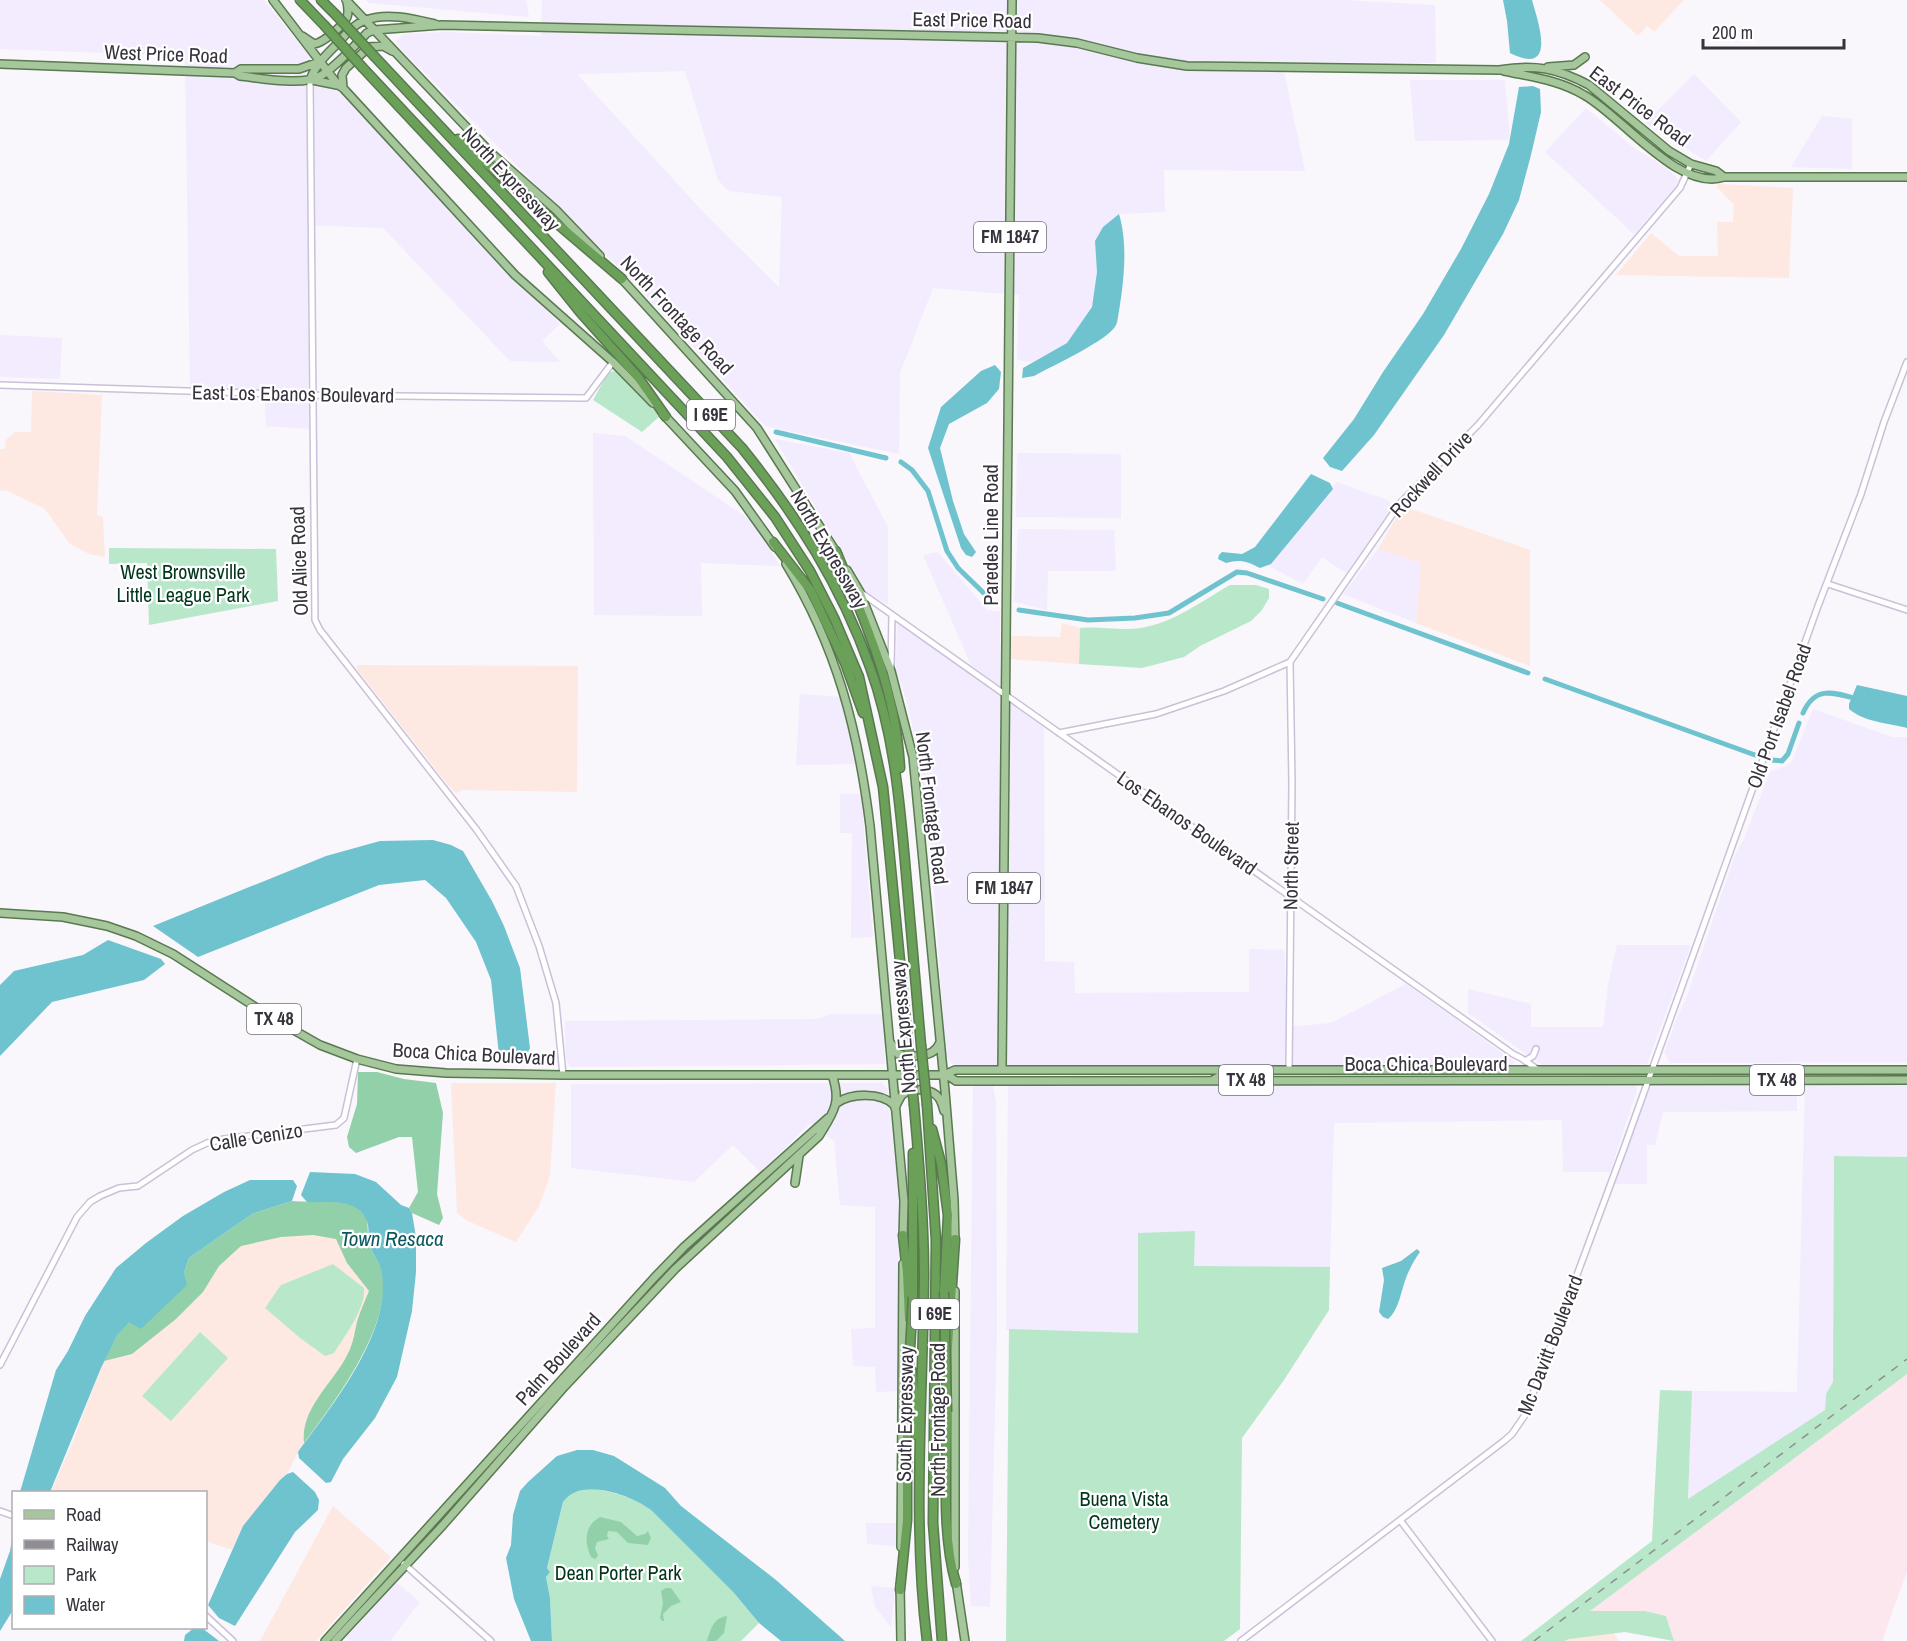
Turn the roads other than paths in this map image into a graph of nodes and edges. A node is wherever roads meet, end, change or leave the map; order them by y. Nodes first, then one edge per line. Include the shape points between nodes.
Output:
1 (273, 0) edge
2 (300, 0) edge
3 (321, 0) edge
4 (1012, 0) edge
5 (347, 1) edge
6 (354, 8) junction
7 (394, 17) junction
8 (365, 20) junction
9 (442, 25) junction
10 (374, 30) junction
11 (298, 33) junction
12 (1012, 37) junction
13 (397, 53) junction
14 (1585, 57) dead end
15 (319, 62) junction
16 (0, 64) edge
17 (1543, 67) junction
18 (1499, 69) junction
19 (327, 71) junction
20 (235, 73) junction
21 (310, 80) junction
22 (340, 87) junction
23 (420, 105) junction
24 (1691, 164) junction
25 (1686, 173) junction
26 (1724, 177) junction
27 (1907, 177) edge
28 (500, 214) junction
29 (622, 279) junction
30 (613, 362) junction
31 (1907, 362) edge
32 (0, 385) edge
33 (312, 395) junction
34 (666, 417) junction
35 (773, 542) junction
36 (836, 551) junction
37 (1828, 584) junction
38 (860, 592) junction
39 (1907, 610) edge
40 (892, 615) junction
41 (1290, 662) junction
42 (891, 671) junction
43 (1006, 696) junction
44 (1059, 733) junction
45 (878, 761) junction
46 (904, 852) junction
47 (1290, 896) junction
48 (0, 913) edge
49 (889, 1036) junction
50 (940, 1039) junction
51 (908, 1043) joint
52 (1536, 1049) dead end
53 (1513, 1054) junction
54 (357, 1059) junction
55 (1526, 1060) junction
56 (1538, 1069) junction
57 (1002, 1070) junction
58 (1288, 1070) junction
59 (1371, 1070) junction
60 (1519, 1070) junction
61 (1651, 1070) junction
62 (1907, 1070) edge
63 (563, 1075) junction
64 (945, 1075) junction
65 (832, 1076) junction
66 (891, 1076) junction
67 (1213, 1080) junction
68 (1294, 1080) junction
69 (1648, 1080) junction
70 (1907, 1080) edge
71 (837, 1103) junction
72 (914, 1105) junction
73 (927, 1105) junction
74 (894, 1107) junction
75 (832, 1115) junction
76 (947, 1120) junction
77 (799, 1155) junction
78 (795, 1184) dead end
79 (903, 1235) junction
80 (955, 1239) junction
81 (0, 1365) edge
82 (919, 1505) junction
83 (1400, 1520) junction
84 (933, 1523) junction
85 (400, 1558) junction
86 (405, 1565) junction
87 (956, 1584) junction
88 (900, 1590) junction
89 (207, 1617) edge
90 (333, 1640) edge
91 (233, 1641) edge
92 (492, 1641) edge
93 (901, 1641) edge
94 (927, 1641) edge
95 (942, 1641) edge
96 (965, 1641) edge
97 (1241, 1641) edge
98 (1492, 1641) edge

1 - 11 main road, North Expressway
2 - 28 highway, North Expressway / I 69E, bridge
3 - 23 highway, North Expressway / I 69E, bridge
4 - 12 main road, Paredes Line Road / FM 1847
5 - 6 main road, North Frontage Road
5 - 11 main road via 347,19 320,42 311,42
6 - 7 main road
6 - 8 main road, North Frontage Road
7 - 8 main road, East Price Road
7 - 9 main road, East Price Road
8 - 10 main road, North Frontage Road
8 - 15 main road
9 - 10 main road, East Price Road
9 - 12 main road, East Price Road
10 - 13 main road, North Frontage Road
10 - 19 main road
11 - 15 main road, North Expressway
12 - 18 main road, East Price Road via 1077,43 1155,62 1204,67
12 - 43 main road, Paredes Line Road / FM 1847
13 - 22 main road via 383,46 369,47 346,68
13 - 29 main road, North Frontage Road via 490,152 556,210
14 - 17 main road via 1574,65
15 - 19 main road, North Expressway
15 - 20 main road via 299,69 241,69
15 - 21 main road
16 - 20 main road, West Price Road
17 - 18 main road, East Price Road
17 - 24 main road, East Price Road via 1589,85 1661,145
18 - 25 main road, East Price Road via 1562,84 1584,94
19 - 21 main road, West Price Road
19 - 22 main road, North Expressway
20 - 21 main road, West Price Road
21 - 22 main road
21 - 33 street, Old Alice Road
22 - 30 main road, North Expressway via 515,275
23 - 29 highway
23 - 46 highway, North Expressway / I 69E via 742,448 802,527 850,615 871,668 893,754
24 - 25 street, Rockwell Drive
24 - 26 main road, East Price Road
25 - 26 main road, East Price Road via 1714,180
25 - 41 street, Rockwell Drive via 1680,188 1562,328 1478,424 1401,502
26 - 27 main road, East Price Road
28 - 34 highway via 638,377
28 - 45 highway, North Expressway / I 69E via 727,457 775,517 810,571 859,677
29 - 36 main road, North Frontage Road via 757,428
30 - 33 street, East Los Ebanos Boulevard via 586,398
30 - 34 main road, North Expressway
31 - 37 street, Old Port Isabel Road
32 - 33 street, East Los Ebanos Boulevard
33 - 63 street, Old Alice Road via 316,624 516,885 556,1003
34 - 35 main road, North Expressway via 735,491
35 - 45 highway via 811,591 826,621 845,663
35 - 49 main road, North Expressway via 822,633 855,732 870,826
36 - 38 main road, North Frontage Road
36 - 46 highway via 876,648 892,703 899,742
37 - 39 street
37 - 61 street, Old Port Isabel Road
38 - 40 street, Los Ebanos Boulevard
38 - 42 main road, North Frontage Road
40 - 42 street
40 - 43 street, Los Ebanos Boulevard
41 - 44 street via 1224,691 1156,714
41 - 47 street, North Street
42 - 50 main road, North Frontage Road via 913,757
43 - 44 street, Los Ebanos Boulevard
43 - 57 main road, Paredes Line Road / FM 1847
44 - 47 street, Los Ebanos Boulevard
45 - 51 highway, North Expressway / I 69E
46 - 73 highway, North Expressway / I 69E, bridge
47 - 53 street, Los Ebanos Boulevard
47 - 58 street, North Street
48 - 54 main road, Boca Chica Boulevard / TX 48 via 63,917 136,936 173,954 299,1034
49 - 50 main road via 895,1051 907,1055 934,1052
49 - 66 main road, North Expressway
50 - 64 main road, North Frontage Road
51 - 72 highway, South Expressway / I 69E, bridge
52 - 55 street
53 - 55 street, Los Ebanos Boulevard
53 - 60 street
54 - 63 main road, Boca Chica Boulevard / TX 48 via 426,1072
54 - 81 street, Calle Cenizo via 344,1118 336,1125 207,1143 138,1186 118,1188 90,1202 77,1217
55 - 56 street, Los Ebanos Boulevard
56 - 60 main road, Boca Chica Boulevard / TX 48
56 - 61 main road, Boca Chica Boulevard / TX 48
57 - 58 main road, Boca Chica Boulevard / TX 48
57 - 64 main road, Boca Chica Boulevard / TX 48 via 955,1070
58 - 59 main road, Boca Chica Boulevard / TX 48
58 - 67 main road via 1281,1076 1220,1076
59 - 60 main road, Boca Chica Boulevard / TX 48
59 - 68 main road via 1366,1074 1299,1074
61 - 62 main road, Boca Chica Boulevard / TX 48
61 - 69 street, Mc Davitt Boulevard
63 - 65 main road, Boca Chica Boulevard / TX 48
64 - 66 main road, Boca Chica Boulevard / TX 48
64 - 67 main road, Boca Chica Boulevard / TX 48 via 956,1081
64 - 76 main road, North Frontage Road
65 - 66 main road, Boca Chica Boulevard / TX 48
65 - 71 main road
66 - 74 main road, South Expressway
67 - 68 main road, Boca Chica Boulevard / TX 48
68 - 69 main road, Boca Chica Boulevard / TX 48
69 - 70 main road, Boca Chica Boulevard / TX 48
69 - 83 street, Mc Davitt Boulevard via 1525,1415 1504,1441
71 - 74 main road via 844,1098 871,1096 886,1099
71 - 75 main road, Palm Boulevard
72 - 82 highway, South Expressway / I 69E via 924,1276
72 - 88 highway, bridge via 907,1520
73 - 84 highway, South Expressway / I 69E via 936,1240
73 - 87 highway, bridge via 948,1215 944,1293 948,1532
74 - 76 main road via 904,1094 924,1090 940,1099
74 - 79 main road, South Expressway via 904,1201
75 - 77 main road, Palm Boulevard via 819,1136
75 - 85 main road, Palm Boulevard via 684,1247
76 - 80 main road, North Frontage Road
77 - 78 main road
77 - 86 main road, Palm Boulevard via 675,1269
79 - 82 highway
79 - 88 main road, South Expressway
80 - 84 highway
80 - 87 main road, North Frontage Road
82 - 94 highway, South Expressway / I 69E
83 - 97 street, Mc Davitt Boulevard
83 - 98 street
84 - 95 highway, South Expressway / I 69E
85 - 86 street
85 - 90 main road, Palm Boulevard
86 - 90 main road, Palm Boulevard
86 - 92 street
87 - 96 main road, North Frontage Road
88 - 93 main road, South Expressway
89 - 91 street

